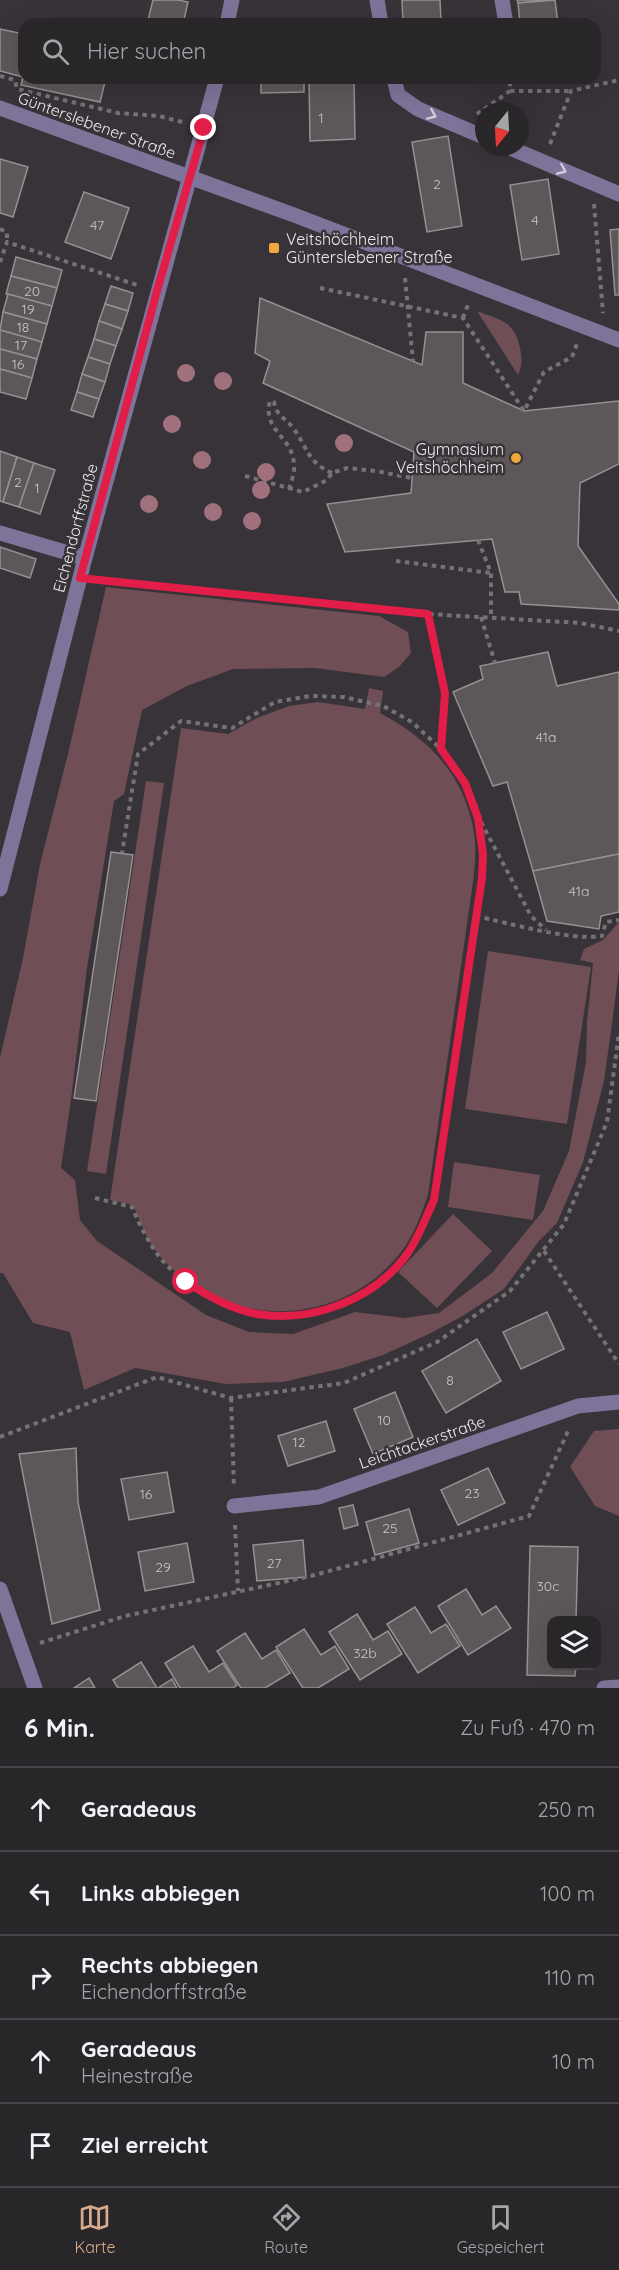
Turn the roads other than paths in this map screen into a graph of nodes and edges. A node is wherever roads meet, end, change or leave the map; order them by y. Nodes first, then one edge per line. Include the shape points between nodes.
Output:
1 (232, 0) edge
2 (377, 0) edge
3 (502, 0) edge
4 (228, 18) edge
5 (380, 18) edge
6 (505, 18) edge
7 (215, 84) edge
8 (395, 84) edge
9 (0, 108) edge
10 (475, 133) edge
11 (529, 156) edge
12 (190, 178) junction
13 (619, 194) edge
14 (612, 338) edge
15 (0, 533) edge
16 (85, 558) junction
17 (0, 889) edge
18 (619, 1402) edge
19 (234, 1506) dead end
20 (0, 1589) edge
21 (619, 1687) edge
22 (35, 1688) edge
23 (604, 1688) edge

1 - 4 street
2 - 5 street
3 - 6 street
7 - 12 street, Eichendorffstraße
8 -> 10 street via 398,95 418,110
9 - 12 street, Günterslebener Straße
11 -> 13 street
12 - 14 street, Günterslebener Straße
12 - 16 street, Eichendorffstraße
15 - 16 street
16 - 17 street, Eichendorffstraße
18 - 19 street, Leichtackerstraße via 578,1406 319,1497
20 - 22 street
21 - 23 street

